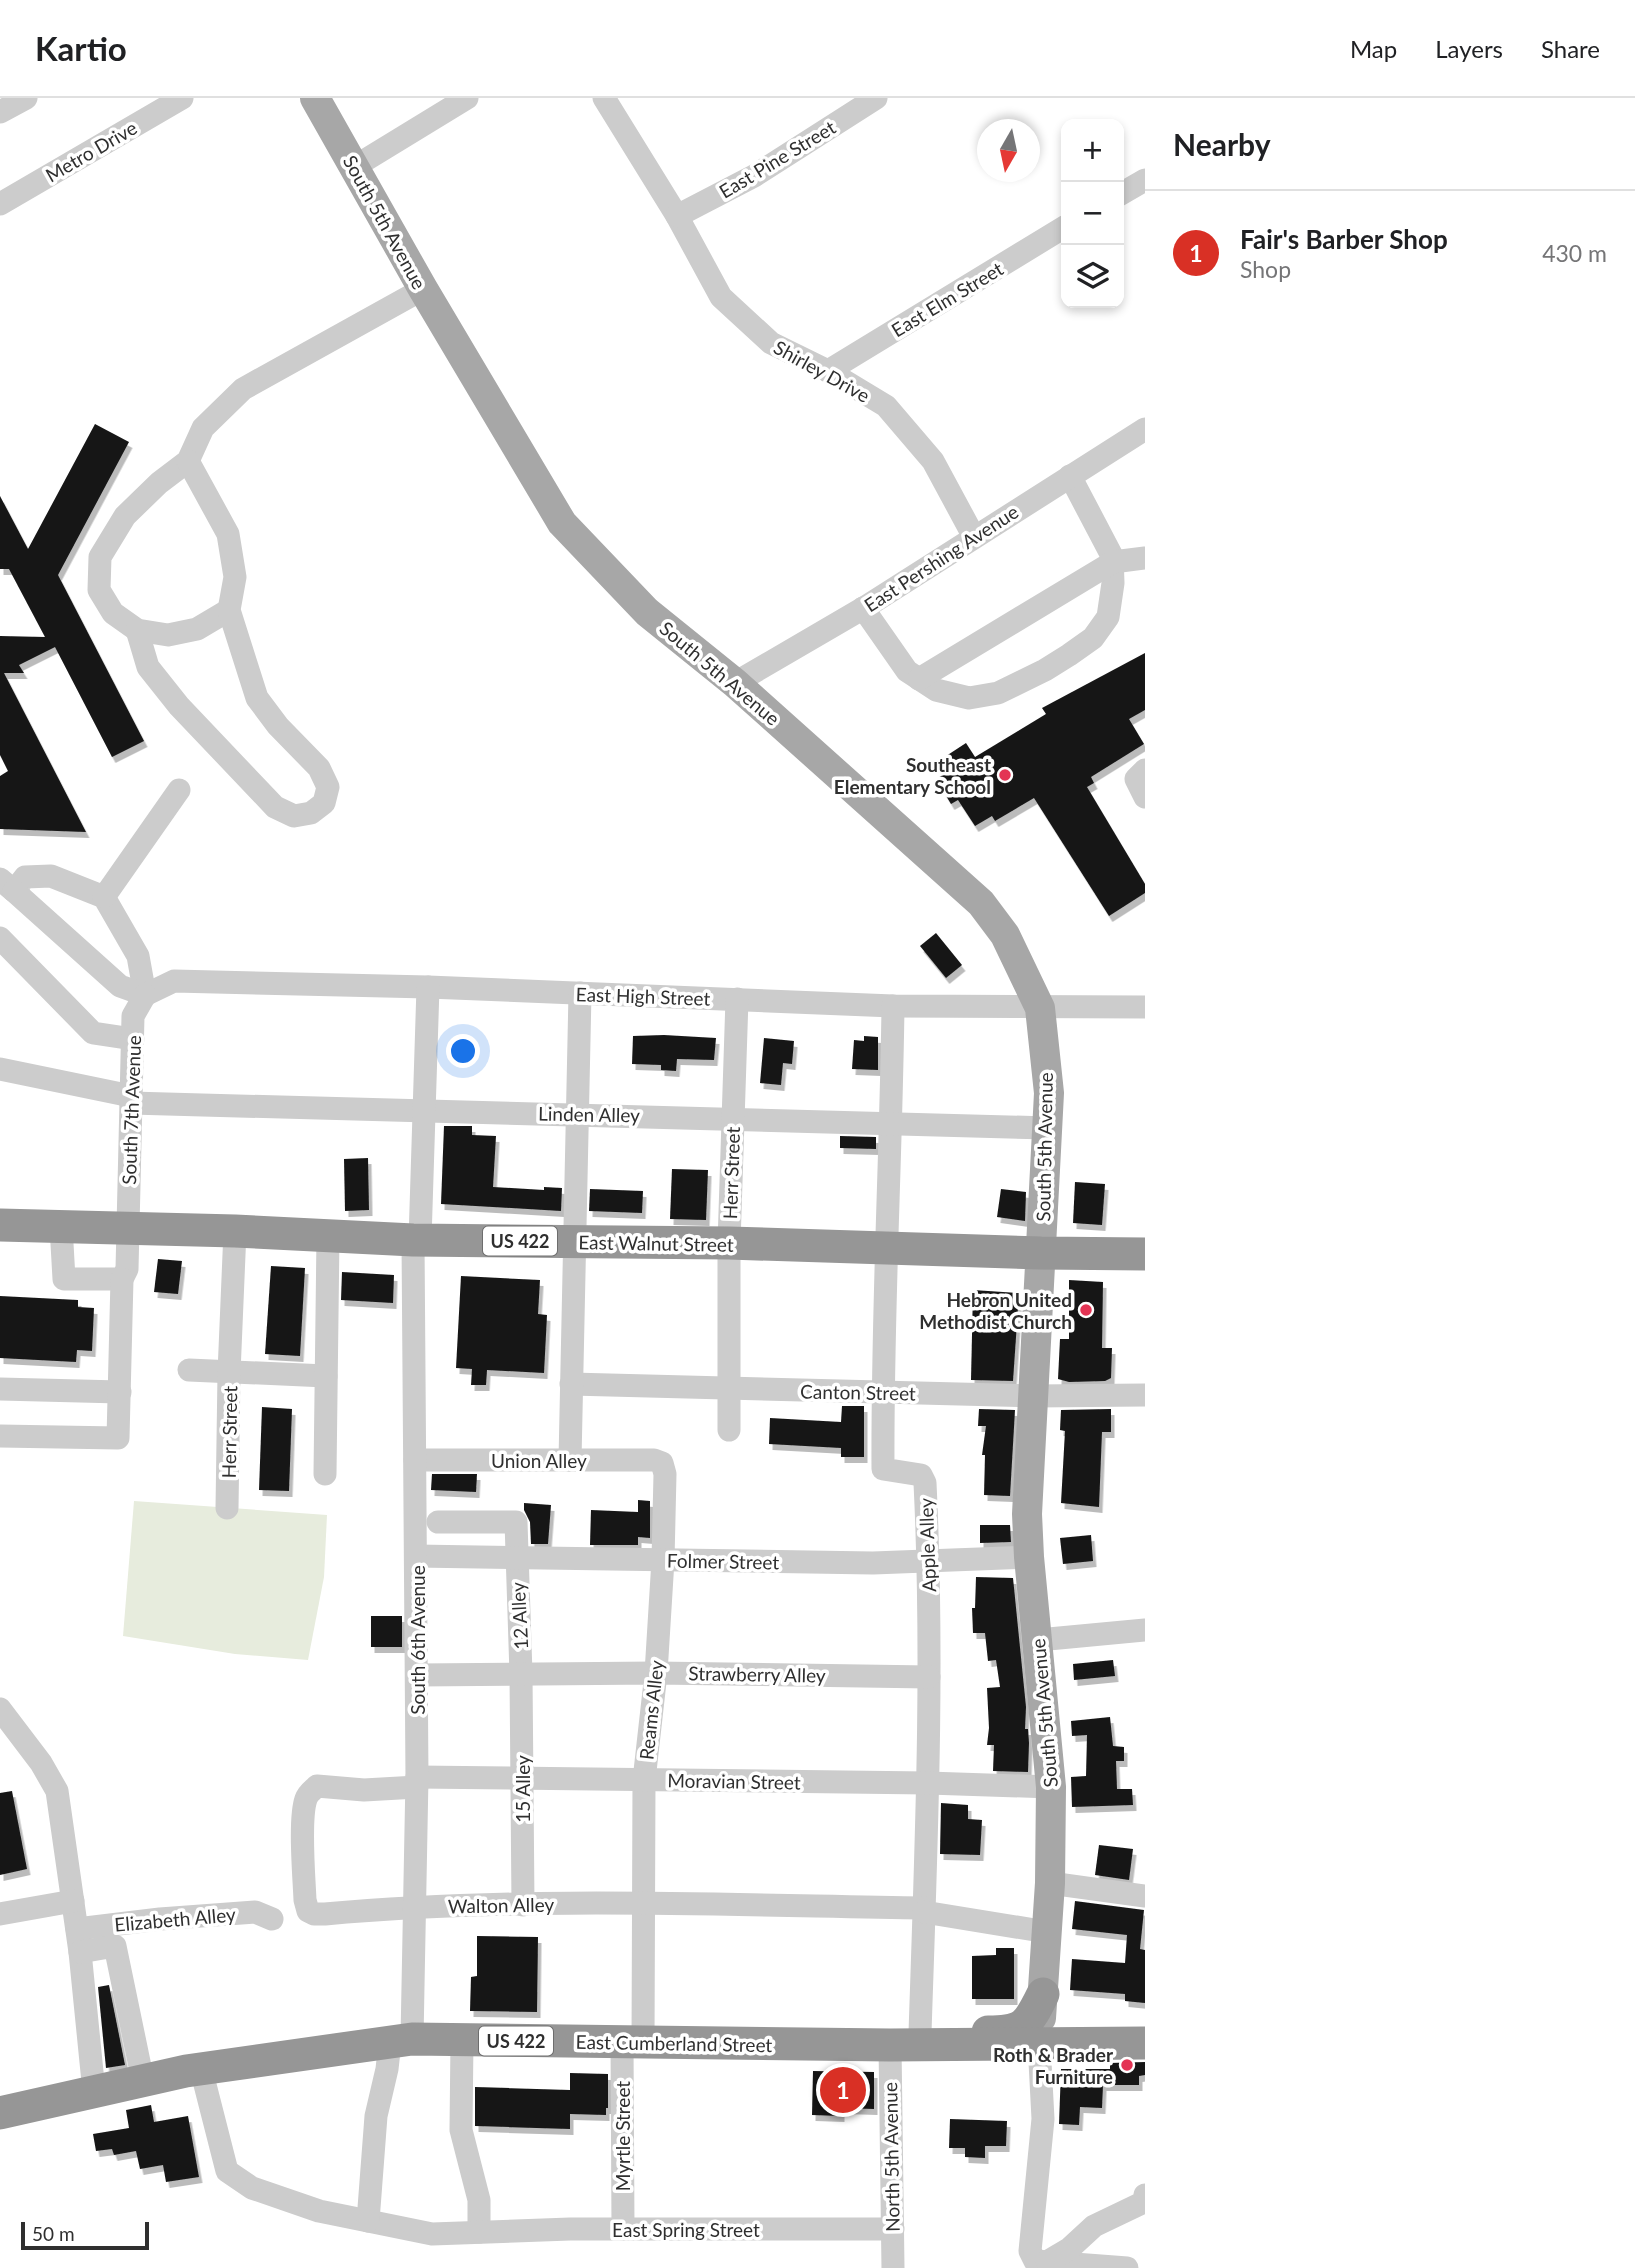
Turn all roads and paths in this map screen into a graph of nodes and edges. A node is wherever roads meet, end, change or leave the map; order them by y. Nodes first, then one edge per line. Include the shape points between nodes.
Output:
1 (26, 98) edge
2 (181, 98) edge
3 (315, 98) edge
4 (467, 98) edge
5 (604, 98) edge
6 (876, 98) edge
7 (0, 112) edge
8 (354, 167) junction
9 (1145, 180) edge
10 (1124, 192) edge
11 (0, 204) edge
12 (677, 216) junction
13 (1061, 229) edge
14 (423, 289) junction
15 (828, 371) junction
16 (1145, 429) edge
17 (188, 461) junction
18 (1070, 476) junction
19 (974, 537) junction
20 (1145, 558) edge
21 (1113, 562) junction
22 (863, 608) junction
23 (229, 610) junction
24 (136, 630) junction
25 (919, 679) junction
26 (735, 683) junction
27 (1145, 770) edge
28 (179, 790) dead end
29 (1145, 797) edge
30 (7, 885) edge
31 (104, 897) junction
32 (0, 938) edge
33 (428, 987) junction
34 (580, 993) junction
35 (145, 995) junction
36 (737, 999) junction
37 (893, 1006) junction
38 (1145, 1007) edge
39 (1040, 1008) junction
40 (133, 1039) junction
41 (0, 1070) edge
42 (131, 1100) junction
43 (424, 1110) junction
44 (577, 1114) junction
45 (733, 1118) junction
46 (892, 1125) junction
47 (1048, 1128) junction
48 (0, 1225) edge
49 (61, 1226) junction
50 (127, 1228) junction
51 (235, 1231) junction
52 (328, 1236) junction
53 (416, 1240) junction
54 (575, 1242) junction
55 (729, 1243) junction
56 (886, 1248) junction
57 (1041, 1253) junction
58 (1145, 1254) edge
59 (122, 1279) junction
60 (189, 1370) dead end
61 (229, 1373) junction
62 (326, 1376) junction
63 (571, 1384) junction
64 (0, 1390) edge
65 (729, 1390) junction
66 (120, 1392) junction
67 (883, 1392) junction
68 (1145, 1395) edge
69 (1034, 1396) junction
70 (729, 1430) dead end
71 (0, 1436) edge
72 (415, 1460) junction
73 (570, 1460) junction
74 (662, 1463) joint
75 (325, 1474) dead end
76 (228, 1507) dead end
77 (438, 1522) dead end
78 (416, 1556) junction
79 (1029, 1557) junction
80 (516, 1558) junction
81 (663, 1560) junction
82 (928, 1561) junction
83 (1145, 1630) edge
84 (1038, 1640) junction
85 (656, 1673) junction
86 (521, 1674) junction
87 (417, 1675) junction
88 (929, 1676) junction
89 (0, 1709) edge
90 (520, 1778) junction
91 (644, 1780) junction
92 (417, 1782) junction
93 (928, 1783) junction
94 (1051, 1787) junction
95 (1050, 1883) junction
96 (1145, 1896) edge
97 (73, 1901) junction
98 (643, 1904) junction
99 (523, 1905) junction
100 (415, 1906) junction
101 (924, 1910) junction
102 (0, 1914) edge
103 (272, 1919) dead end
104 (1047, 1932) junction
105 (78, 1941) junction
106 (1043, 1994) junction
107 (905, 2039) junction
108 (462, 2040) junction
109 (401, 2041) junction
110 (632, 2043) junction
111 (1039, 2043) junction
112 (1145, 2043) edge
113 (201, 2069) junction
114 (143, 2081) junction
115 (94, 2092) junction
116 (0, 2113) edge
117 (1145, 2195) edge
118 (368, 2221) junction
119 (622, 2229) junction
120 (893, 2229) junction
121 (479, 2232) junction
122 (1047, 2262) junction
123 (892, 2268) edge
124 (1127, 2268) edge

1 - 7 street
2 - 11 street, Metro Drive
3 - 8 main road, South 5th Avenue
4 - 8 street
5 - 12 street, Shirley Drive
6 - 12 street, East Pine Street via 754,176
8 - 14 main road, South 5th Avenue
9 - 10 street
12 - 15 street, Shirley Drive via 721,297 771,343
13 - 15 street, East Elm Street
14 - 17 street via 243,390 203,428
14 - 26 main road, South 5th Avenue via 562,523 647,612
15 - 19 street, Shirley Drive via 886,406 910,432 933,461
16 - 18 street, East Pershing Avenue
17 - 23 street via 228,534 234,577
17 - 24 street via 125,516 100,557 99,590 113,613
18 - 19 street, East Pershing Avenue
18 - 21 street
19 - 22 street, East Pershing Avenue
20 - 21 street
21 - 25 street
21 - 25 street via 1108,617 1093,638 1045,670 998,693 969,698 936,690
22 - 25 street via 907,671
22 - 26 street, East Pershing Avenue
23 - 24 street via 197,629 168,635
23 - 24 street via 257,698 319,768 327,787 324,803 311,813 294,816 275,807 148,667
26 - 39 main road, South 5th Avenue via 981,903 1005,935
27 - 29 street via 1136,779
28 - 31 street
30 - 31 street via 26,877 51,876
30 - 35 street via 120,986
31 - 35 street via 138,956
32 - 40 street via 93,1033
33 - 34 street, East High Street
33 - 35 street, East High Street via 174,981
33 - 43 street, South 6th Avenue
34 - 36 street, East High Street
34 - 44 street
35 - 40 street, South 7th Avenue via 133,1016
36 - 37 street, East High Street
36 - 45 street, Herr Street
37 - 39 street, East High Street
37 - 46 street, Apple Alley
38 - 39 street, East High Street
39 - 47 main road, South 5th Avenue
40 - 42 street, South 7th Avenue
41 - 42 street, Linden Alley
42 - 43 street, Linden Alley
42 - 50 street, South 7th Avenue
43 - 44 street, Linden Alley
43 - 53 street, South 6th Avenue
44 - 45 street, Linden Alley
44 - 54 street
45 - 46 street, Linden Alley
45 - 55 street, Herr Street
46 - 47 street, Linden Alley
46 - 56 street, Apple Alley
47 - 57 main road, South 5th Avenue
48 - 49 highway, East Walnut Street / US 422
49 - 50 highway, East Walnut Street / US 422
49 - 59 street via 64,1279
50 - 51 highway, East Walnut Street / US 422
50 - 59 street, South 7th Avenue via 127,1269
51 - 52 highway, East Walnut Street / US 422
51 - 61 street, Herr Street
52 - 53 highway, East Walnut Street / US 422
52 - 62 street
53 - 54 highway, East Walnut Street / US 422
53 - 72 street, South 6th Avenue
54 - 55 highway, East Walnut Street / US 422
54 - 63 street
55 - 56 highway, East Walnut Street / US 422
55 - 65 street, Herr Street
56 - 57 highway, East Walnut Street / US 422
56 - 67 street, Apple Alley
57 - 58 highway, East Walnut Street / US 422
57 - 69 main road, South 5th Avenue
59 - 66 street, South 7th Avenue
60 - 61 street
61 - 62 street
61 - 76 street, Herr Street
62 - 75 street
63 - 65 street, Canton Street
63 - 73 street
64 - 66 street
65 - 67 street, Canton Street
65 - 70 street, Herr Street
66 - 71 street, South 7th Avenue via 118,1438
67 - 69 street, Canton Street
67 - 82 street, Apple Alley via 883,1469 921,1475 925,1483
68 - 69 street, Canton Street
69 - 79 main road, South 5th Avenue
72 - 73 street, Union Alley
72 - 78 street, South 6th Avenue
73 - 74 street, Union Alley
74 - 81 street, Reams Alley
77 - 80 street, 12 Alley via 516,1522
78 - 80 street, Folmer Street
78 - 87 street, South 6th Avenue
79 - 82 street, Folmer Street
79 - 84 main road, South 5th Avenue
80 - 81 street, Folmer Street
80 - 86 street, 12 Alley
81 - 82 street, Folmer Street
81 - 85 street, Reams Alley
82 - 88 street, Apple Alley
83 - 84 street
84 - 94 main road, South 5th Avenue
85 - 86 street, Strawberry Alley
85 - 88 street, Strawberry Alley
85 - 91 street, Reams Alley
86 - 87 street, Strawberry Alley
86 - 90 street, 15 Alley
87 - 92 street, South 6th Avenue
88 - 93 street, Apple Alley
89 - 97 street via 57,1791
90 - 91 street, Moravian Street
90 - 92 street, Moravian Street
90 - 99 street, 15 Alley
91 - 93 street, Moravian Street
91 - 98 street, Reams Alley
92 - 100 street, South 6th Avenue
92 - 100 street, Walton Alley via 364,1790 317,1786 307,1797 304,1814 308,1911 325,1914
93 - 94 street, Moravian Street
93 - 101 street, Apple Alley
94 - 95 main road, South 5th Avenue
95 - 96 street
95 - 104 main road, South 5th Avenue
97 - 102 street
97 - 105 street
98 - 99 street, Walton Alley
98 - 101 street, Walton Alley
98 - 110 street, Reams Alley
99 - 100 street, Walton Alley
100 - 109 street, South 6th Avenue
101 - 104 street, Walton Alley
101 - 107 street, Apple Alley
103 - 105 street, Elizabeth Alley via 255,1912 160,1919
104 - 106 main road, South 5th Avenue
105 - 114 street via 115,1945
105 - 115 street
106 - 107 highway via 1032,2017 1010,2032
106 - 111 main road, South 5th Avenue
107 - 110 highway, East Cumberland Street / US 422
107 - 111 highway, East Cumberland Street / US 422
107 - 120 street, North 5th Avenue
108 - 109 highway, East Cumberland Street / US 422
108 - 110 highway, East Cumberland Street / US 422
108 - 121 street via 461,2130 479,2200
109 - 113 highway, East Cumberland Street / US 422
109 - 118 street, South 6th Avenue via 387,2069 376,2116
110 - 119 street, Myrtle Street
111 - 112 highway, East Cumberland Street / US 422
111 - 122 street via 1043,2119 1030,2251 1035,2261
113 - 114 highway, East Cumberland Street / US 422
113 - 118 street, East Spring Street via 227,2171 252,2188 318,2211
114 - 115 highway, East Cumberland Street / US 422
115 - 116 highway, East Cumberland Street / US 422
117 - 122 street via 1144,2202 1094,2226
118 - 121 street, East Spring Street via 432,2234
119 - 120 street, East Spring Street
119 - 121 street, East Spring Street
120 - 123 street, North 5th Avenue
122 - 124 street

